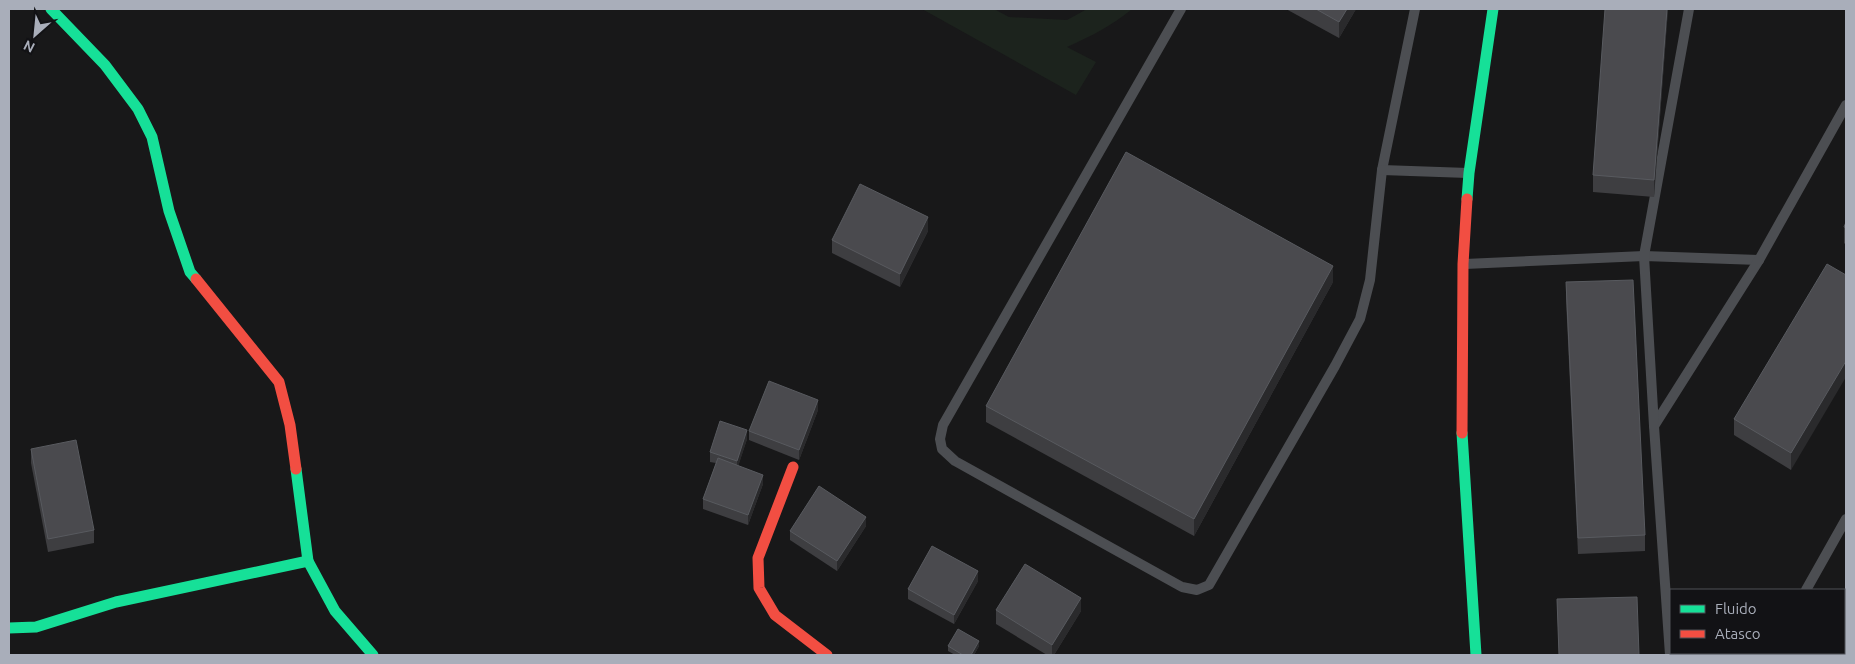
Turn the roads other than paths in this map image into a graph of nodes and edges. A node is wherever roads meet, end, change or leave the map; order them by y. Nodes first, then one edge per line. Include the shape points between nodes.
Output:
1 (51, 9) edge
2 (1181, 9) edge
3 (1415, 9) edge
4 (1493, 9) edge
5 (1689, 9) edge
6 (1846, 105) edge
7 (1382, 170) junction
8 (1469, 173) junction
9 (1644, 256) junction
10 (1759, 260) junction
11 (1463, 264) junction
12 (1654, 426) junction
13 (793, 467) dead end
14 (1846, 519) edge
15 (308, 561) junction
16 (1807, 589) edge
17 (9, 628) edge
18 (372, 655) edge
19 (827, 655) edge
20 (1476, 655) edge
21 (1670, 655) edge

1 - 15 street via 105,64 138,109 152,137 168,212 190,272 279,382 290,425
2 - 7 lane via 943,424 942,449 955,461 1182,587 1197,590 1209,584 1360,319 1370,280
3 - 7 lane
4 - 8 street
5 - 9 lane
6 - 10 lane
7 - 8 lane
8 - 11 street
9 - 10 lane
9 - 11 lane
9 - 12 lane
10 - 12 lane
11 - 20 street via 1462,448
12 - 21 lane
13 - 19 street via 758,558 759,588 775,615
14 - 16 lane
15 - 17 street via 116,602 36,627
15 - 18 street via 335,611

